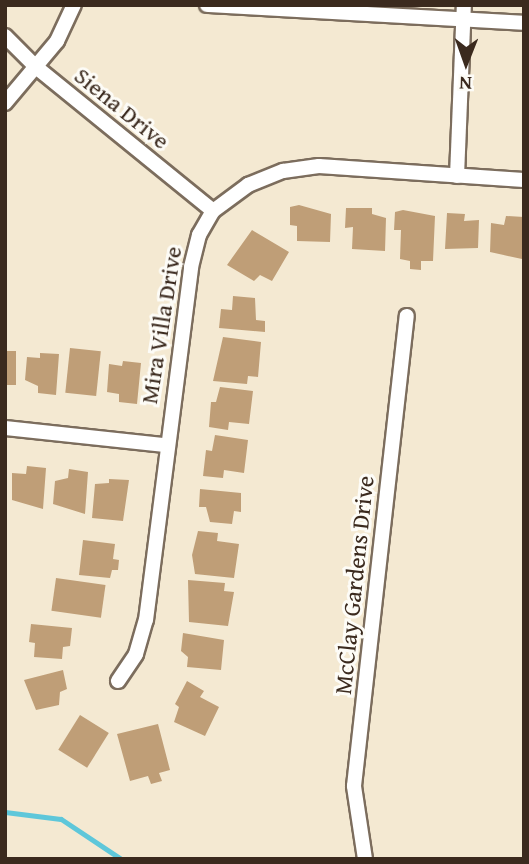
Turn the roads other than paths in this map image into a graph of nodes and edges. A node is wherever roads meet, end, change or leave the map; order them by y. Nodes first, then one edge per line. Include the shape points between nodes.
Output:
1 (74, 5) edge
2 (207, 5) edge
3 (275, 7) edge
4 (335, 9) edge
5 (463, 12) edge
6 (524, 23) edge
7 (5, 36) edge
8 (36, 67) junction
9 (5, 103) edge
10 (457, 176) junction
11 (524, 180) edge
12 (213, 211) junction
13 (407, 316) dead end
14 (5, 429) edge
15 (165, 445) junction
16 (118, 681) dead end
17 (365, 859) edge

1 - 8 street via 64,31
2 - 3 street
3 - 4 street
4 - 5 street
5 - 6 street
5 - 10 street
7 - 8 street, Siena Drive
8 - 9 street
8 - 12 street, Siena Drive
10 - 11 street, Mira Villa Drive
10 - 12 street, Mira Villa Drive via 319,166 283,171 248,185
12 - 15 street, Mira Villa Drive via 199,235 191,267
13 - 17 street, McClay Gardens Drive via 354,786
14 - 15 street
15 - 16 street, Mira Villa Drive via 145,620 136,654

